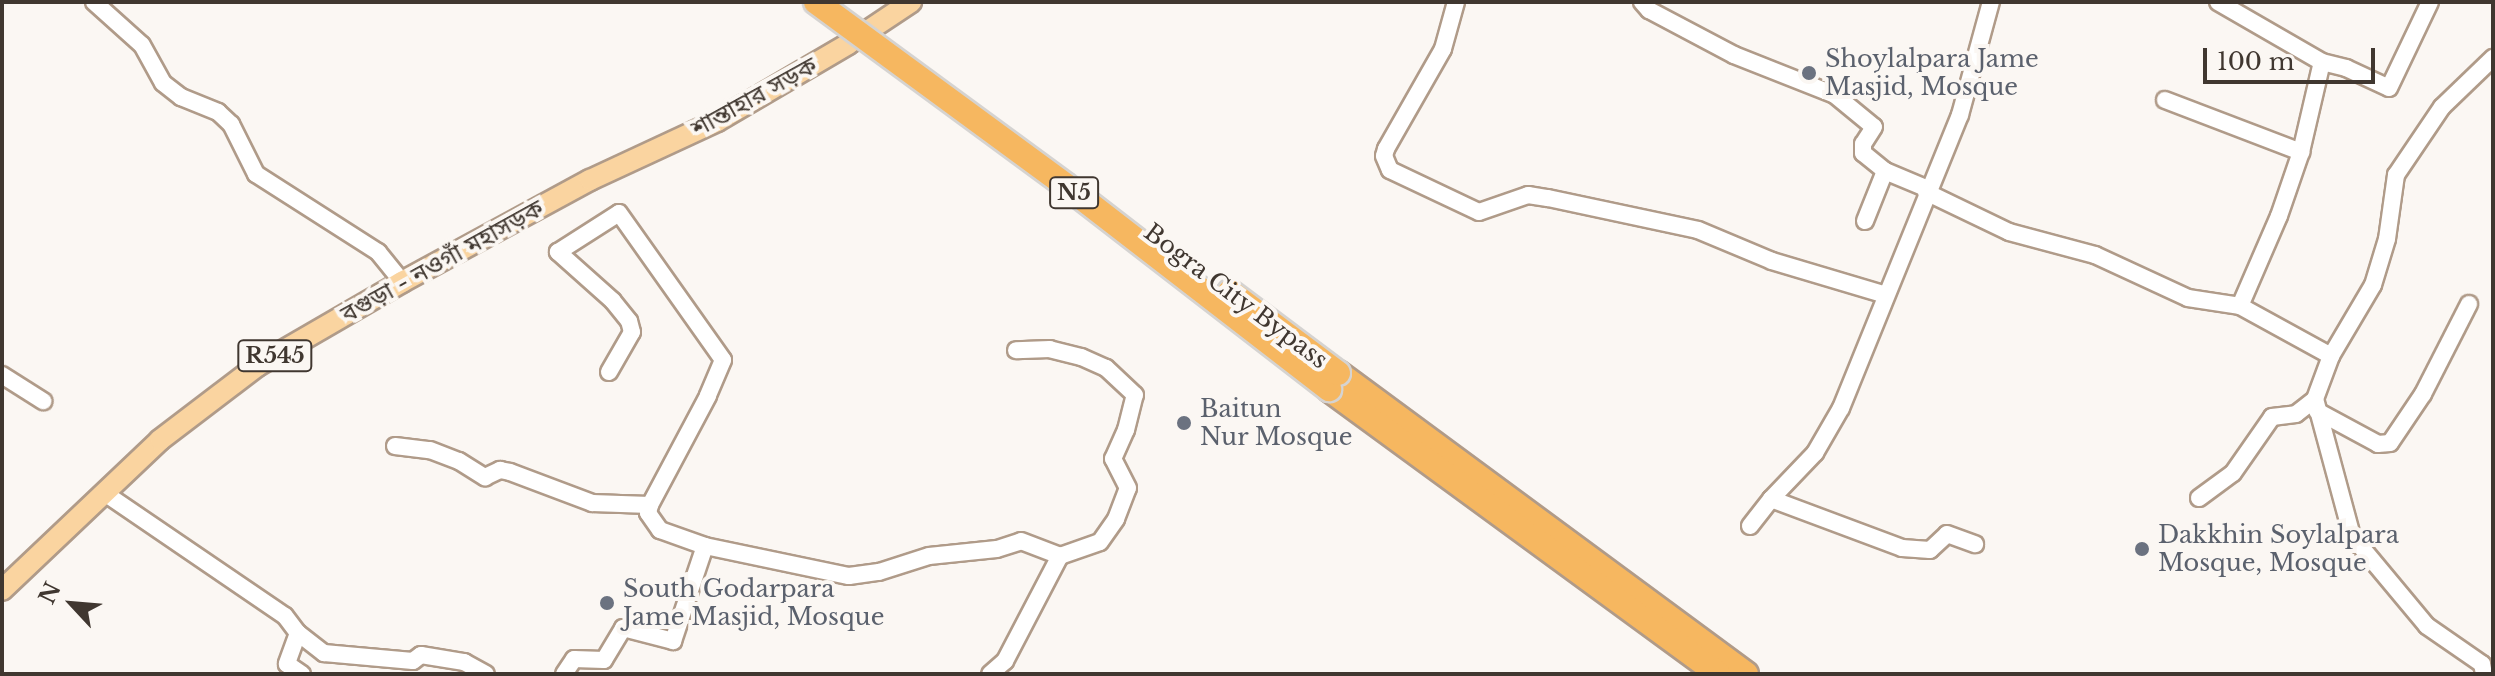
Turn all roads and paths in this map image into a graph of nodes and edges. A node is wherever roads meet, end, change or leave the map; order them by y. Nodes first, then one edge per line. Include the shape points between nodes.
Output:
1 (94, 2) edge
2 (816, 2) edge
3 (844, 2) edge
4 (911, 2) edge
5 (1456, 2) edge
6 (1642, 2) edge
7 (1991, 2) edge
8 (2430, 2) edge
9 (2222, 3) edge
10 (2493, 58) edge
11 (2322, 62) junction
12 (2165, 100) dead end
13 (2301, 152) junction
14 (1885, 171) junction
15 (590, 180) joint
16 (1927, 190) junction
17 (1865, 221) dead end
18 (402, 282) junction
19 (1886, 295) junction
20 (2469, 304) dead end
21 (2240, 306) junction
22 (1016, 350) dead end
23 (2331, 356) junction
24 (609, 372) dead end
25 (2, 375) edge
26 (1334, 381) junction
27 (43, 401) dead end
28 (2316, 405) junction
29 (395, 446) dead end
30 (103, 492) junction
31 (2199, 498) dead end
32 (1771, 499) junction
33 (650, 505) junction
34 (1750, 526) dead end
35 (1597, 541) dead end
36 (1975, 544) dead end
37 (705, 546) junction
38 (1060, 556) junction
39 (5, 581) edge
40 (1624, 584) junction
41 (298, 633) junction
42 (302, 674) edge
43 (486, 674) edge
44 (564, 674) edge
45 (990, 674) edge
46 (1718, 674) edge
47 (1746, 674) edge
48 (2484, 674) edge

1 - 18 street via 142,45 163,83 231,124 256,174 378,252
2 - 26 highway, Bogra City Bypass / N5, bridge
3 - 26 highway, Bogra City Bypass / N5, bridge
4 - 15 main road, শান্তাহার সড়ক / R545 via 717,121
5 - 19 street via 1443,49 1386,149 1390,170 1479,212 1528,195 1548,198 1698,230 1772,261
6 - 14 street via 1734,55 1835,95 1874,127 1863,153
7 - 16 street via 1960,115
8 - 11 street via 2389,88
9 - 11 street
10 - 23 street via 2442,107 2396,175 2387,239 2373,285
11 - 13 street
12 - 13 street
13 - 21 street
14 - 16 street
14 - 17 street
15 - 18 main road, বগুড়া - নওগাঁ মহাসড়ক / R545
16 - 19 street
16 - 21 street via 2009,232 2095,255 2188,298
18 - 30 main road, বগুড়া - নওগাঁ মহাসড়ক / R545 via 257,366 160,440
19 - 32 street via 1841,408 1815,453
20 - 28 street via 2423,394 2390,443 2378,444
21 - 23 street
22 - 38 street via 1050,349 1081,357 1106,368 1135,395 1113,459 1128,488 1116,519 1100,542
23 - 28 street
24 - 33 street via 632,332 629,321 558,252 619,213 723,360
25 - 27 street
26 - 40 highway, Bogra City Bypass / N5
26 - 46 highway, Bogra City Bypass / N5
28 - 31 street via 2272,417 2233,473
28 - 48 street via 2352,536 2427,626 2482,664
29 - 33 street via 430,450 485,477 510,472 592,503
30 - 39 main road, বগুড়া - নওগাঁ মহাসড়ক / R545
30 - 41 street via 285,616
32 - 34 street
32 - 36 street via 1902,548 1930,550 1947,534
33 - 37 street via 648,513 660,530
35 - 40 highway
37 - 38 street via 849,576 1021,541
37 - 44 street via 673,641 623,628 604,660 574,659
38 - 45 street via 1005,661
40 - 47 highway, Bogra City Bypass / N5
41 - 42 street via 287,664
41 - 43 street via 336,656 413,661 421,655 464,662

